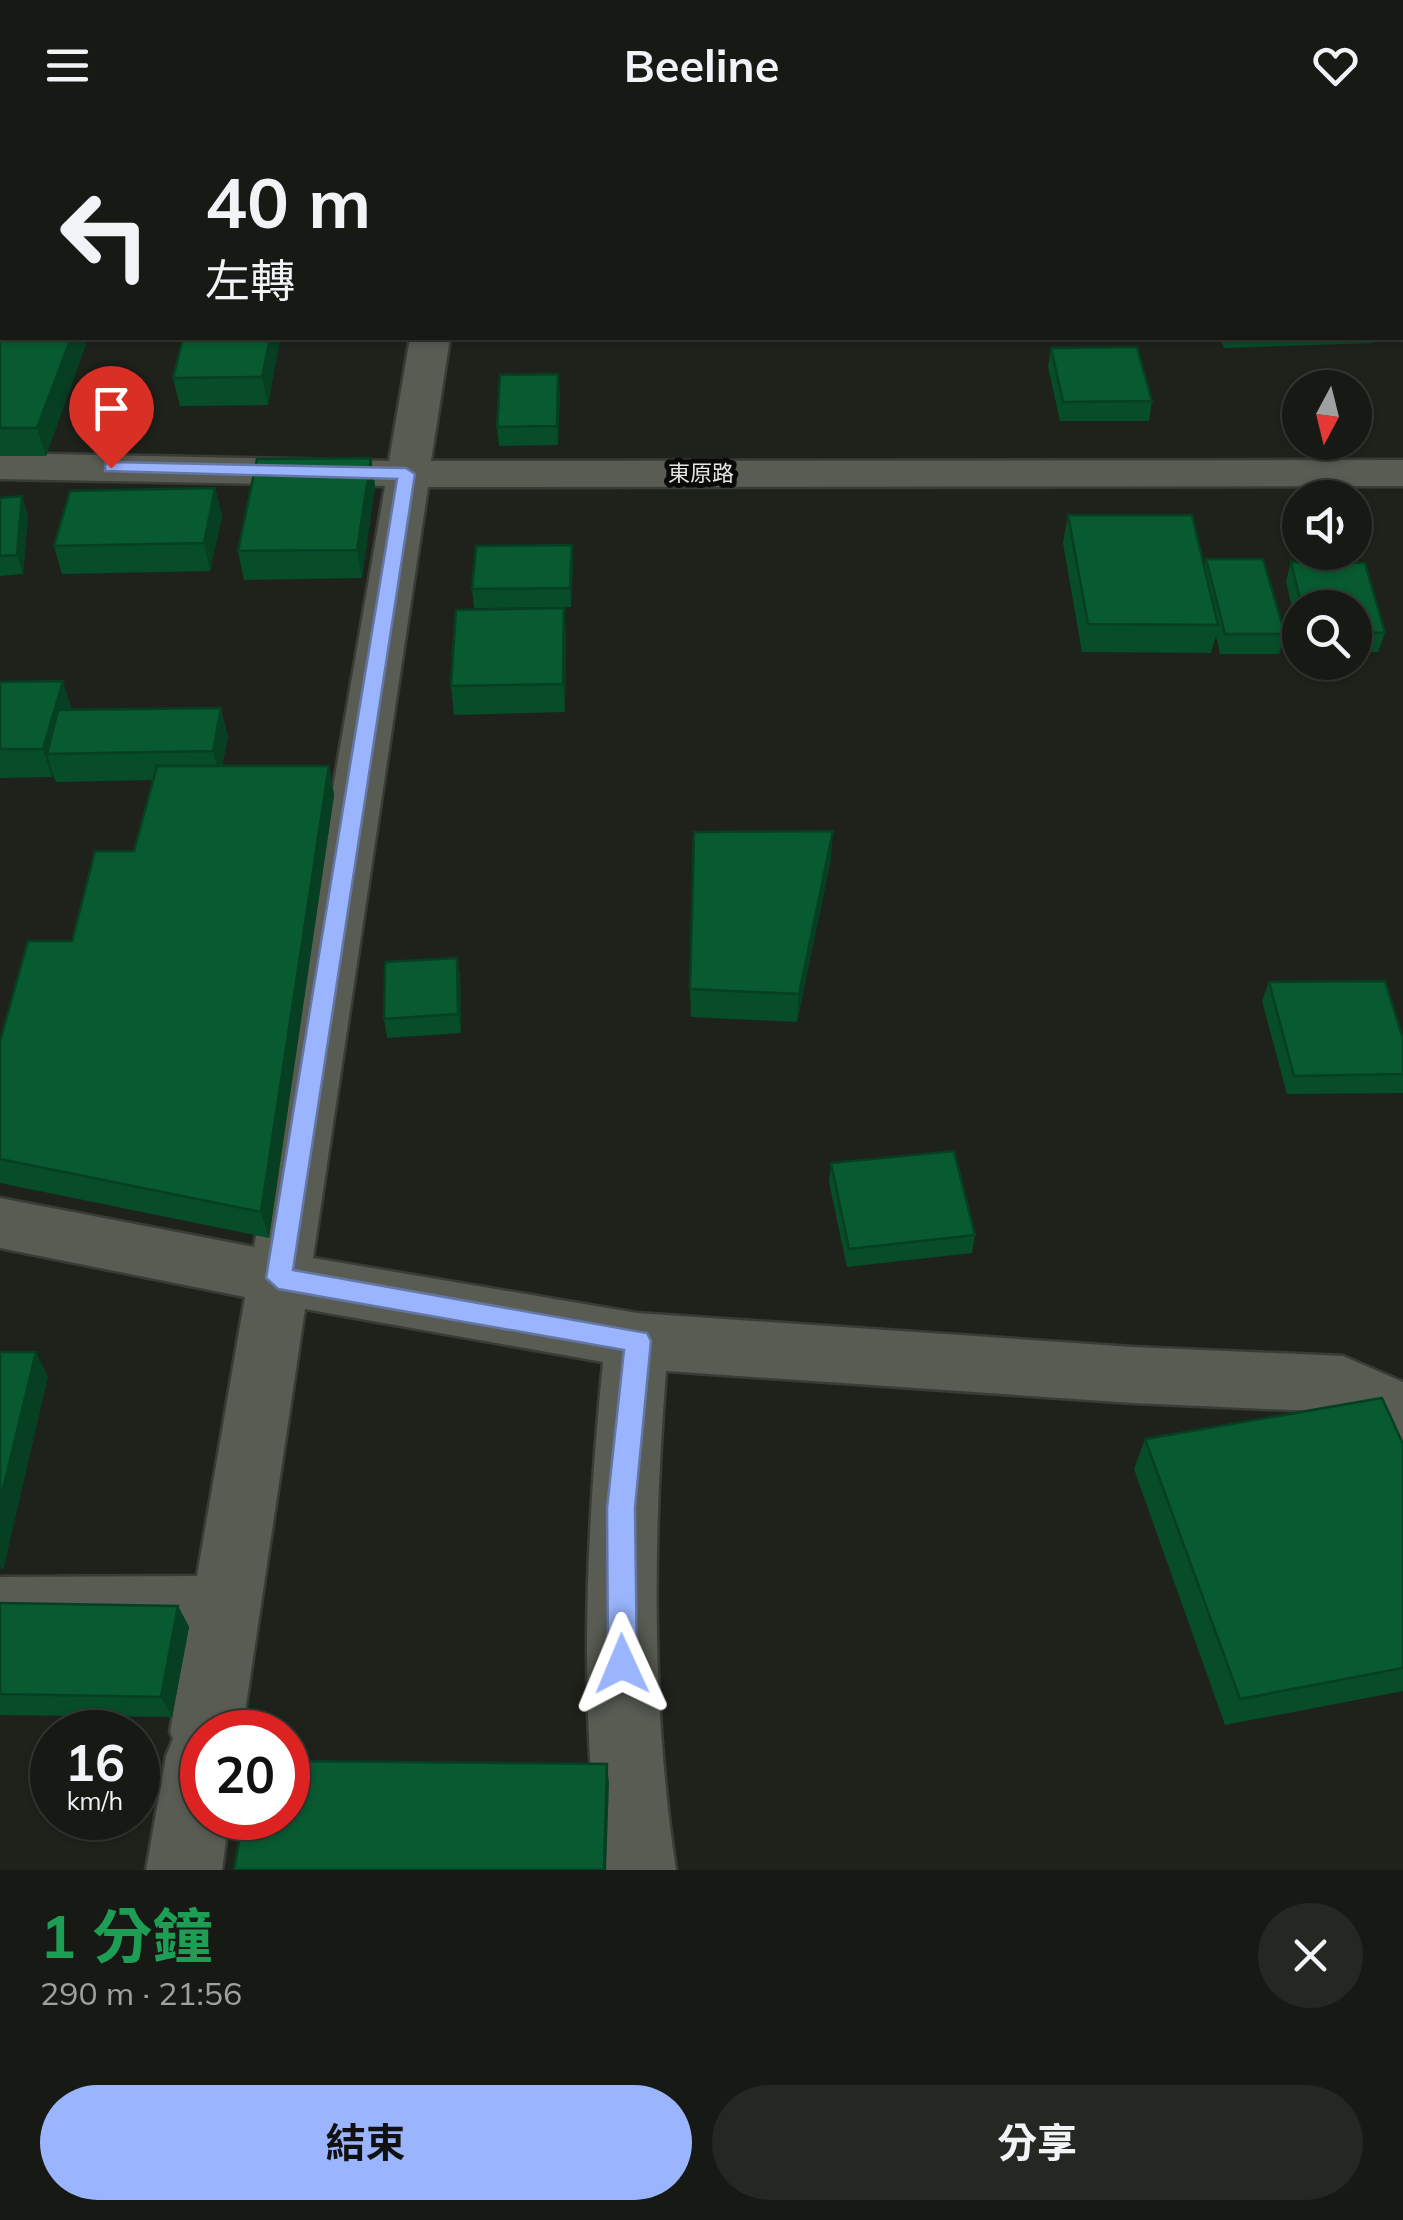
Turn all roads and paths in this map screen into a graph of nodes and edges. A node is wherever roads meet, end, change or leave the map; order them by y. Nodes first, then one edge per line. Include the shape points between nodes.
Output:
1 (430, 340) edge
2 (0, 466) edge
3 (1403, 473) edge
4 (406, 474) junction
5 (0, 1223) edge
6 (278, 1278) junction
7 (638, 1341) junction
8 (1403, 1414) edge
9 (0, 1610) edge
10 (226, 1610) junction
11 (210, 1710) edge
12 (189, 1840) edge
13 (184, 1870) edge
14 (638, 1870) edge

1 - 4 street
2 - 4 street, 東原路
3 - 4 street, 東原路
4 - 6 street
5 - 6 street
6 - 7 street
6 - 10 street
7 - 8 street via 1343,1384
7 - 14 street via 621,1508 624,1782
9 - 10 street
10 - 11 street
12 - 13 street

